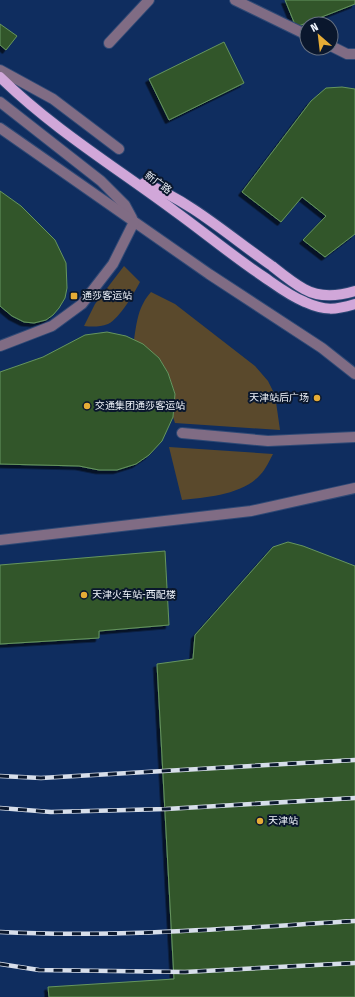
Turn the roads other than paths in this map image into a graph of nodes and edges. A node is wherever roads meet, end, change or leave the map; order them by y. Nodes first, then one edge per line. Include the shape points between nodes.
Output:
1 (150, 0) edge
2 (235, 0) edge
3 (299, 31) edge
4 (109, 43) dead end
5 (339, 50) edge
6 (355, 54) edge
7 (0, 70) edge
8 (0, 77) edge
9 (0, 102) edge
10 (0, 128) edge
11 (119, 149) dead end
12 (129, 177) junction
13 (134, 222) junction
14 (355, 291) edge
15 (355, 304) edge
16 (0, 346) edge
17 (355, 374) edge
18 (182, 433) dead end
19 (355, 437) edge
20 (355, 488) edge
21 (0, 540) edge

1 - 4 street
2 - 3 street
5 - 6 street
7 - 11 street via 53,99
8 - 12 main road, 新广路 via 93,153
9 - 13 street via 101,181 125,205
10 - 13 street
12 - 14 main road via 164,191 198,212 305,290 330,296
12 - 15 main road, 新广路 via 289,294 320,308 336,310
13 - 16 street via 113,264 82,304 52,326
13 - 17 street via 322,348
18 - 19 street via 268,441
20 - 21 street via 250,511

